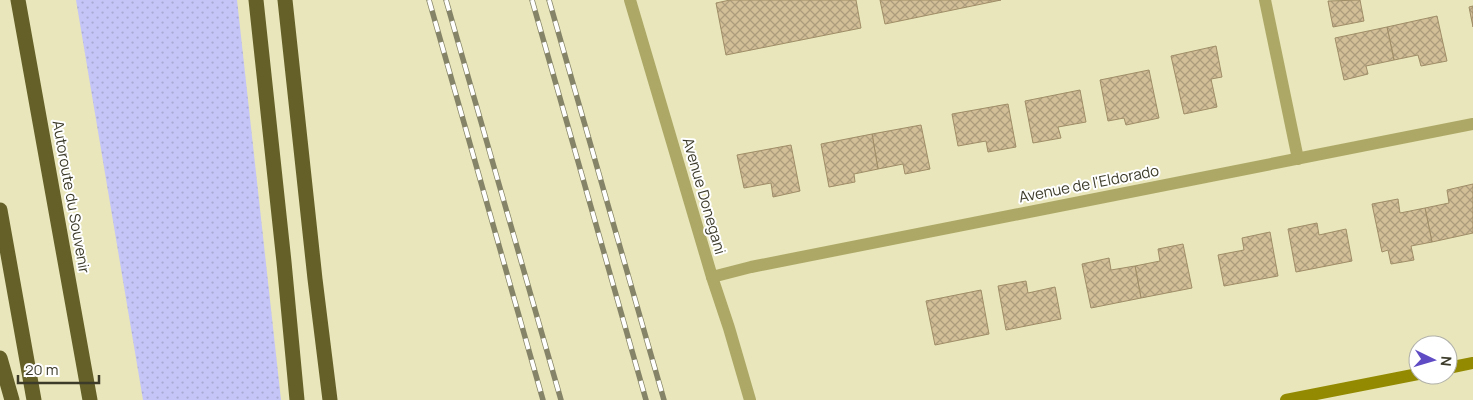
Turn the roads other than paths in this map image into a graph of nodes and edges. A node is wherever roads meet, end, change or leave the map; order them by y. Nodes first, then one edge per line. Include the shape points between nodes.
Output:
1 (18, 0) edge
2 (23, 0) edge
3 (256, 0) edge
4 (285, 0) edge
5 (630, 0) edge
6 (1265, 0) edge
7 (23, 32) junction
8 (1473, 124) edge
9 (1298, 158) junction
10 (0, 210) edge
11 (712, 277) junction
12 (0, 358) edge
13 (1473, 364) edge
14 (1458, 366) edge
15 (1408, 376) edge
16 (332, 397) edge
17 (12, 400) edge
18 (34, 400) edge
19 (90, 400) edge
20 (297, 400) edge
21 (750, 400) edge
22 (1286, 400) edge

1 - 7 highway, Autoroute du Souvenir
2 - 7 highway
3 - 20 highway
4 - 16 highway via 314,269
5 - 11 street, Avenue Donegani
6 - 9 street
7 - 19 highway, Autoroute du Souvenir
8 - 9 street, Avenue de l'Eldorado
9 - 11 street, Avenue de l'Eldorado
10 - 18 highway
11 - 21 street, Avenue Donegani
12 - 17 highway
13 - 14 main road
15 - 22 main road

